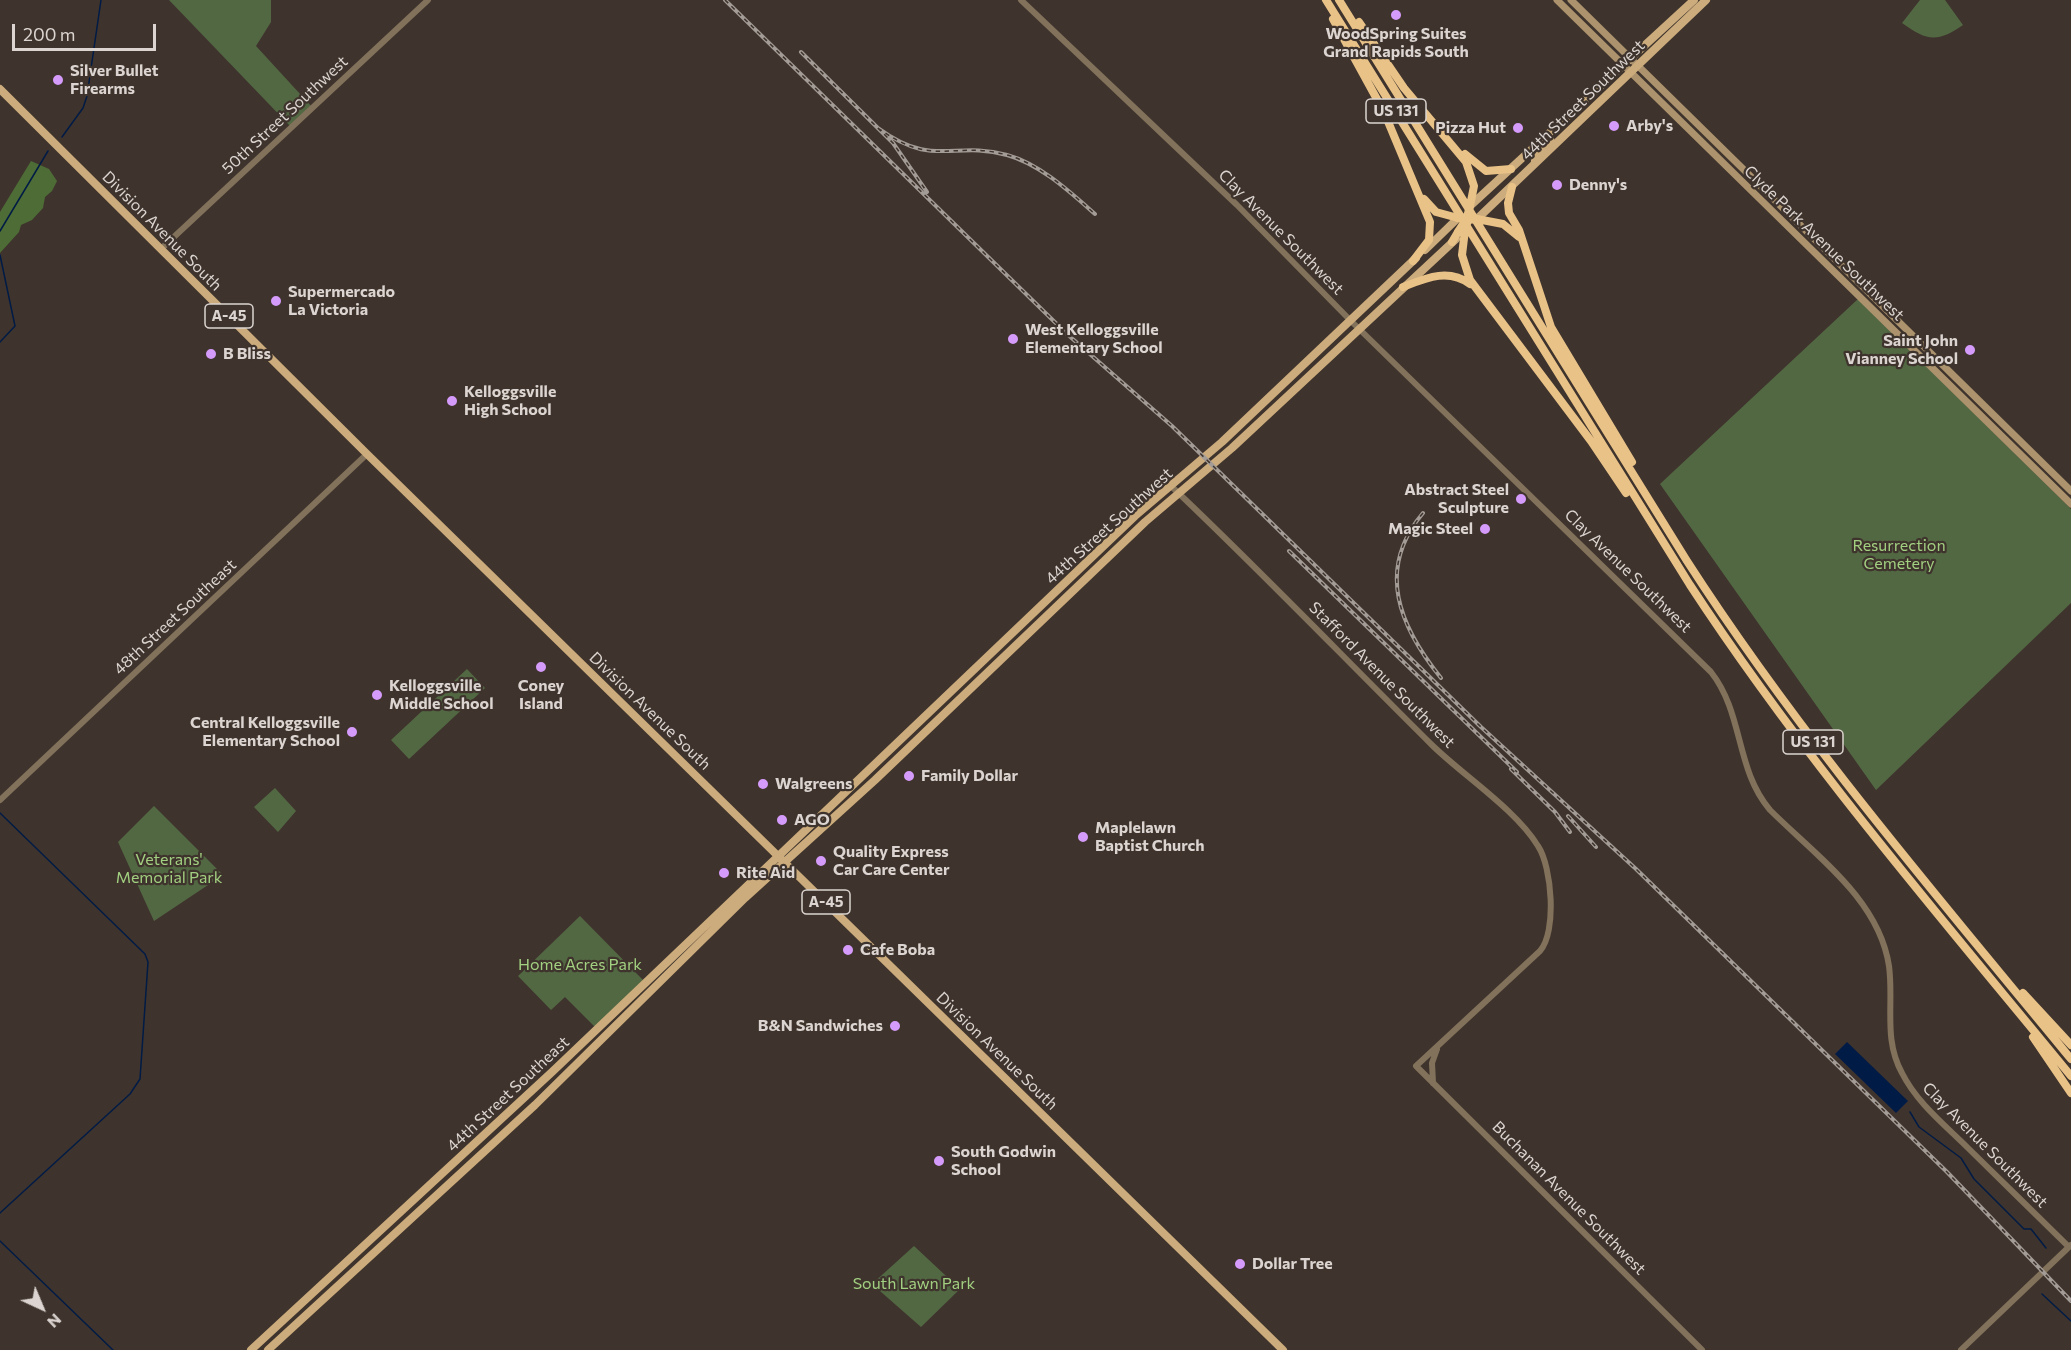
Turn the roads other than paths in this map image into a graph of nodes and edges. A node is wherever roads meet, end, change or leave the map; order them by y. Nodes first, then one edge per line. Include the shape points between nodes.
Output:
1 (428, 0) edge
2 (1021, 0) edge
3 (1325, 0) edge
4 (1341, 0) edge
5 (1557, 0) edge
6 (1571, 0) edge
7 (1694, 0) edge
8 (1706, 0) edge
9 (1631, 59) junction
10 (1623, 65) junction
11 (1638, 66) junction
12 (1631, 73) junction
13 (0, 88) edge
14 (1576, 110) junction
15 (1555, 130) junction
16 (1445, 135) junction
17 (1563, 138) junction
18 (1532, 168) junction
19 (1511, 169) junction
20 (1413, 181) junction
21 (1512, 187) junction
22 (1472, 202) junction
23 (1466, 223) junction
24 (1520, 238) junction
25 (1452, 242) joint
26 (161, 249) junction
27 (1413, 261) junction
28 (1403, 287) junction
29 (1480, 295) junction
30 (1351, 321) junction
31 (1358, 328) junction
32 (368, 454) junction
33 (1171, 486) junction
34 (2071, 491) edge
35 (1179, 494) junction
36 (2071, 504) edge
37 (1655, 510) junction
38 (1667, 549) junction
39 (1054, 594) junction
40 (1044, 619) junction
41 (918, 723) junction
42 (916, 741) junction
43 (898, 742) junction
44 (900, 756) junction
45 (876, 763) junction
46 (875, 780) junction
47 (0, 800) edge
48 (779, 855) junction
49 (786, 861) junction
50 (1990, 960) junction
51 (1994, 982) junction
52 (2071, 1046) edge
53 (1437, 1047) junction
54 (568, 1057) junction
55 (2071, 1059) edge
56 (1416, 1066) joint
57 (552, 1072) junction
58 (568, 1073) junction
59 (2071, 1076) edge
60 (1433, 1083) junction
61 (552, 1088) junction
62 (2071, 1093) edge
63 (394, 1217) junction
64 (391, 1234) junction
65 (2070, 1246) edge
66 (334, 1272) junction
67 (333, 1289) junction
68 (301, 1303) junction
69 (301, 1319) junction
70 (251, 1350) edge
71 (268, 1350) edge
72 (1283, 1350) edge
73 (1702, 1350) edge
74 (1961, 1350) edge

1 - 26 street, 50th Street Southwest
2 - 30 street, Clay Avenue Southwest via 1229,197
3 - 20 highway via 1375,95
3 - 38 highway, US 131
4 - 16 highway via 1404,88
4 - 37 highway, US 131
5 - 10 main road, Clyde Park Avenue Southwest
6 - 9 main road, Clyde Park Avenue Southwest
7 - 9 main road, 44th Street Southwest
8 - 11 main road, 44th Street Southwest
9 - 10 main road, 44th Street Southwest
9 - 11 main road, Clyde Park Avenue Southwest
10 - 12 main road, Clyde Park Avenue Southwest
10 - 14 main road, 44th Street Southwest
11 - 12 main road, 44th Street Southwest
11 - 34 main road, Clyde Park Avenue Southwest
12 - 17 main road, 44th Street Southwest
12 - 36 main road, Clyde Park Avenue Southwest
13 - 26 main road, Division Avenue South / A-45
14 - 15 main road, 44th Street Southwest
14 - 17 main road
15 - 18 main road
15 - 19 main road, 44th Street Southwest
16 - 19 highway via 1482,170
16 - 22 highway via 1468,165 1473,179
17 - 18 main road, 44th Street Southwest
18 - 21 main road, 44th Street Southwest
19 - 22 main road, 44th Street Southwest
20 - 23 highway via 1429,206
20 - 27 highway via 1432,230 1427,244
21 - 23 main road, 44th Street Southwest
21 - 24 highway via 1508,206
22 - 23 highway, bridge
23 - 24 highway via 1503,224
23 - 25 highway
23 - 27 main road, 44th Street Southwest
23 - 29 highway via 1464,266
24 - 37 highway via 1551,327 1634,465
25 - 28 main road, 44th Street Southwest
26 - 32 main road, Division Avenue South / A-45
27 - 30 main road, 44th Street Southwest
28 - 29 highway via 1431,276 1449,275 1469,282
28 - 31 main road, 44th Street Southwest
29 - 38 highway
30 - 31 street, Clay Avenue Southwest
30 - 33 main road, 44th Street Southwest
31 - 35 main road, 44th Street Southwest
31 - 65 street, Clay Avenue Southwest via 1717,679 1734,712 1743,758 1757,792 1864,905 1879,929 1890,970 1889,1031 1907,1083 1934,1115
32 - 47 street, 48th Street Southeast
32 - 48 main road, Division Avenue South / A-45
33 - 35 street, Stafford Avenue Southwest
33 - 39 main road, 44th Street Southwest
35 - 40 main road, 44th Street Southwest
35 - 53 street, Stafford Avenue Southwest via 1531,836 1545,860 1550,928 1544,946
37 - 50 highway, US 131 via 1782,701
38 - 51 highway, US 131 via 1791,731
39 - 40 main road via 1057,600
39 - 41 main road, 44th Street Southwest
40 - 42 main road, 44th Street Southwest
41 - 42 main road
41 - 43 main road, 44th Street Southwest
42 - 44 main road, 44th Street Southwest
43 - 44 main road
43 - 45 main road, 44th Street Southwest
44 - 46 main road, 44th Street Southwest
45 - 46 main road
45 - 48 main road, 44th Street Southwest
46 - 49 main road, 44th Street Southwest
48 - 49 main road, Division Avenue South / A-45
48 - 54 main road, 44th Street Southeast
49 - 58 main road, 44th Street Southeast
49 - 72 main road, Division Avenue South / A-45
50 - 52 highway
50 - 55 highway, US 131
51 - 59 highway, US 131
51 - 62 highway
53 - 56 street, Stafford Avenue Southwest
53 - 60 street via 1432,1064
54 - 57 main road, 44th Street Southeast
54 - 58 main road
56 - 60 street, Buchanan Avenue Southwest
57 - 61 main road
57 - 63 main road, 44th Street Southeast
58 - 61 main road, 44th Street Southeast
60 - 73 street, Buchanan Avenue Southwest
61 - 64 main road, 44th Street Southeast
63 - 64 main road via 389,1224
63 - 66 main road, 44th Street Southeast
64 - 67 main road, 44th Street Southeast
65 - 74 street
66 - 67 main road
66 - 68 main road, 44th Street Southeast
67 - 69 main road, 44th Street Southeast
68 - 69 main road
68 - 70 main road, 44th Street Southeast
69 - 71 main road, 44th Street Southeast

